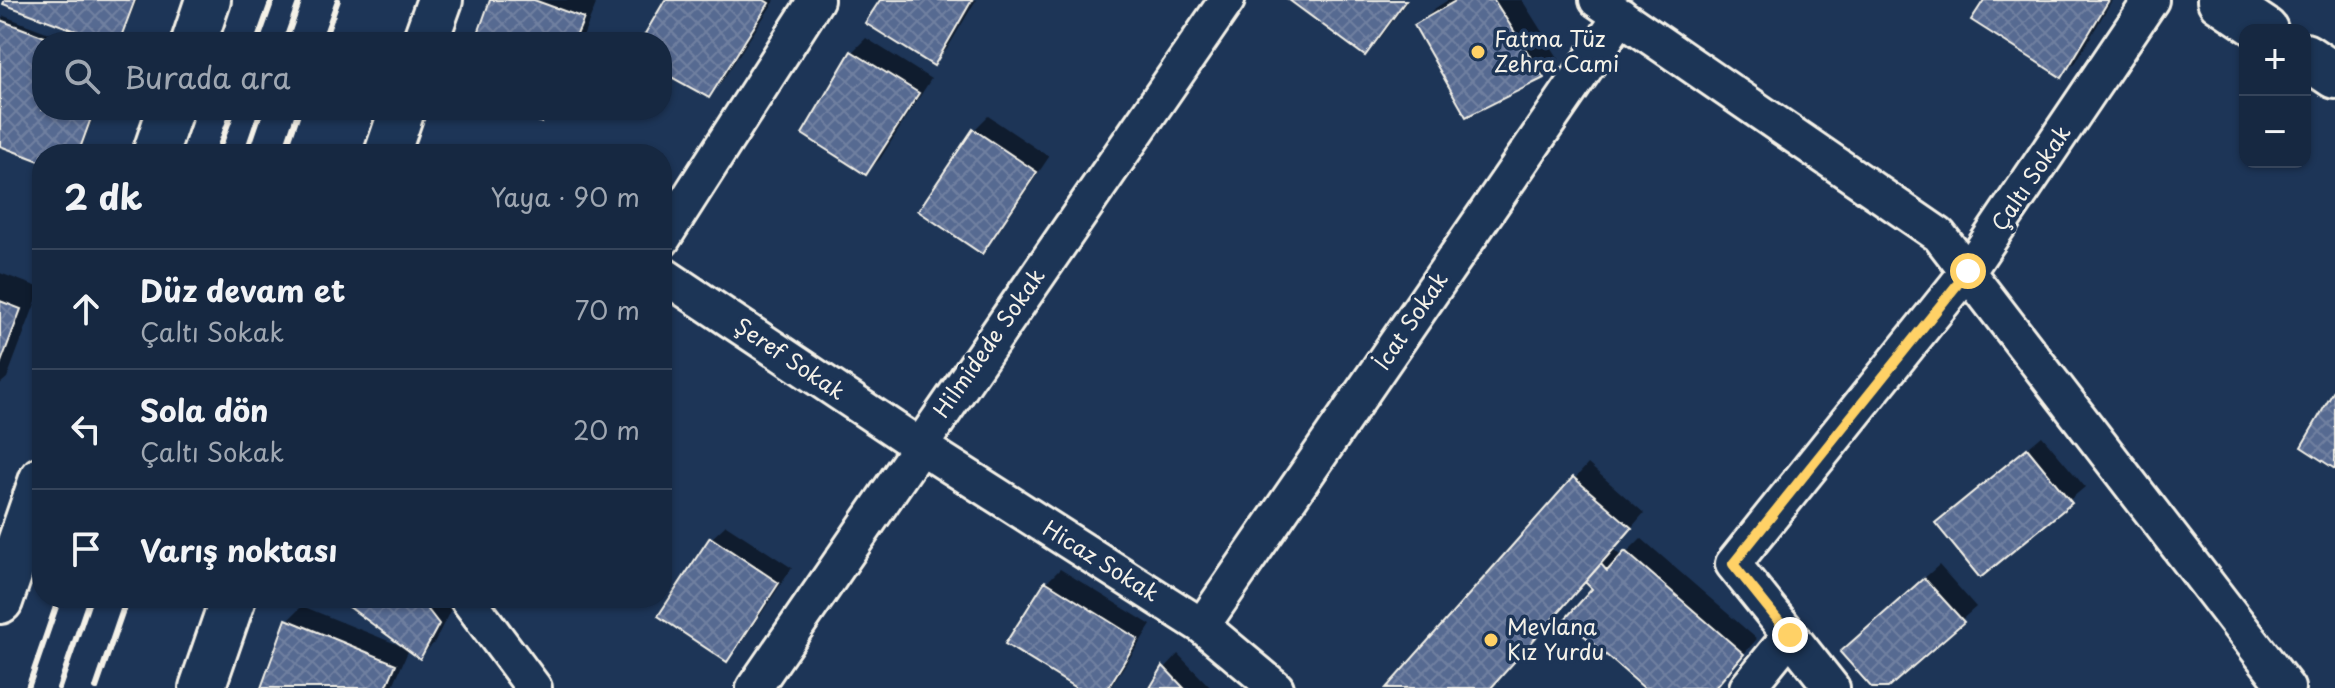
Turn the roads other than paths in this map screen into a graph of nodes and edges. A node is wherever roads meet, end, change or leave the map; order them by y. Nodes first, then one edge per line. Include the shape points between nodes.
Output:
1 (208, 0) edge
2 (440, 0) edge
3 (816, 0) edge
4 (1227, 0) edge
5 (2151, 0) edge
6 (2220, 0) edge
7 (1609, 8) edge
8 (2256, 24) edge
9 (197, 32) edge
10 (429, 32) edge
11 (2311, 60) edge
12 (2335, 76) edge
13 (167, 120) edge
14 (399, 120) edge
15 (158, 144) edge
16 (390, 144) edge
17 (672, 224) edge
18 (1968, 271) junction
19 (672, 281) edge
20 (918, 445) junction
21 (32, 508) edge
22 (0, 601) edge
23 (230, 608) edge
24 (474, 608) edge
25 (1202, 626) junction
26 (1790, 635) junction
27 (202, 688) edge
28 (534, 688) edge
29 (754, 688) edge
30 (1276, 688) edge
31 (1747, 688) edge
32 (1832, 688) edge
33 (2287, 688) edge

1 - 9 main road
2 - 10 main road
3 - 17 street
4 - 20 street, Hilmidede Sokak
5 - 18 street, Çaltı Sokak
6 - 8 main road
7 - 18 street via 1939,235
7 - 25 street, İcat Sokak
11 - 12 main road
13 - 15 main road
14 - 16 main road
18 - 26 street, Çaltı Sokak via 1733,564
18 - 33 street
19 - 20 street, Şeref Sokak
20 - 25 street, Hicaz Sokak
20 - 29 street, Hilmidede Sokak
21 - 22 main road
23 - 27 main road
24 - 28 street
25 - 30 street, Hicaz Sokak
26 - 31 street
26 - 32 street

